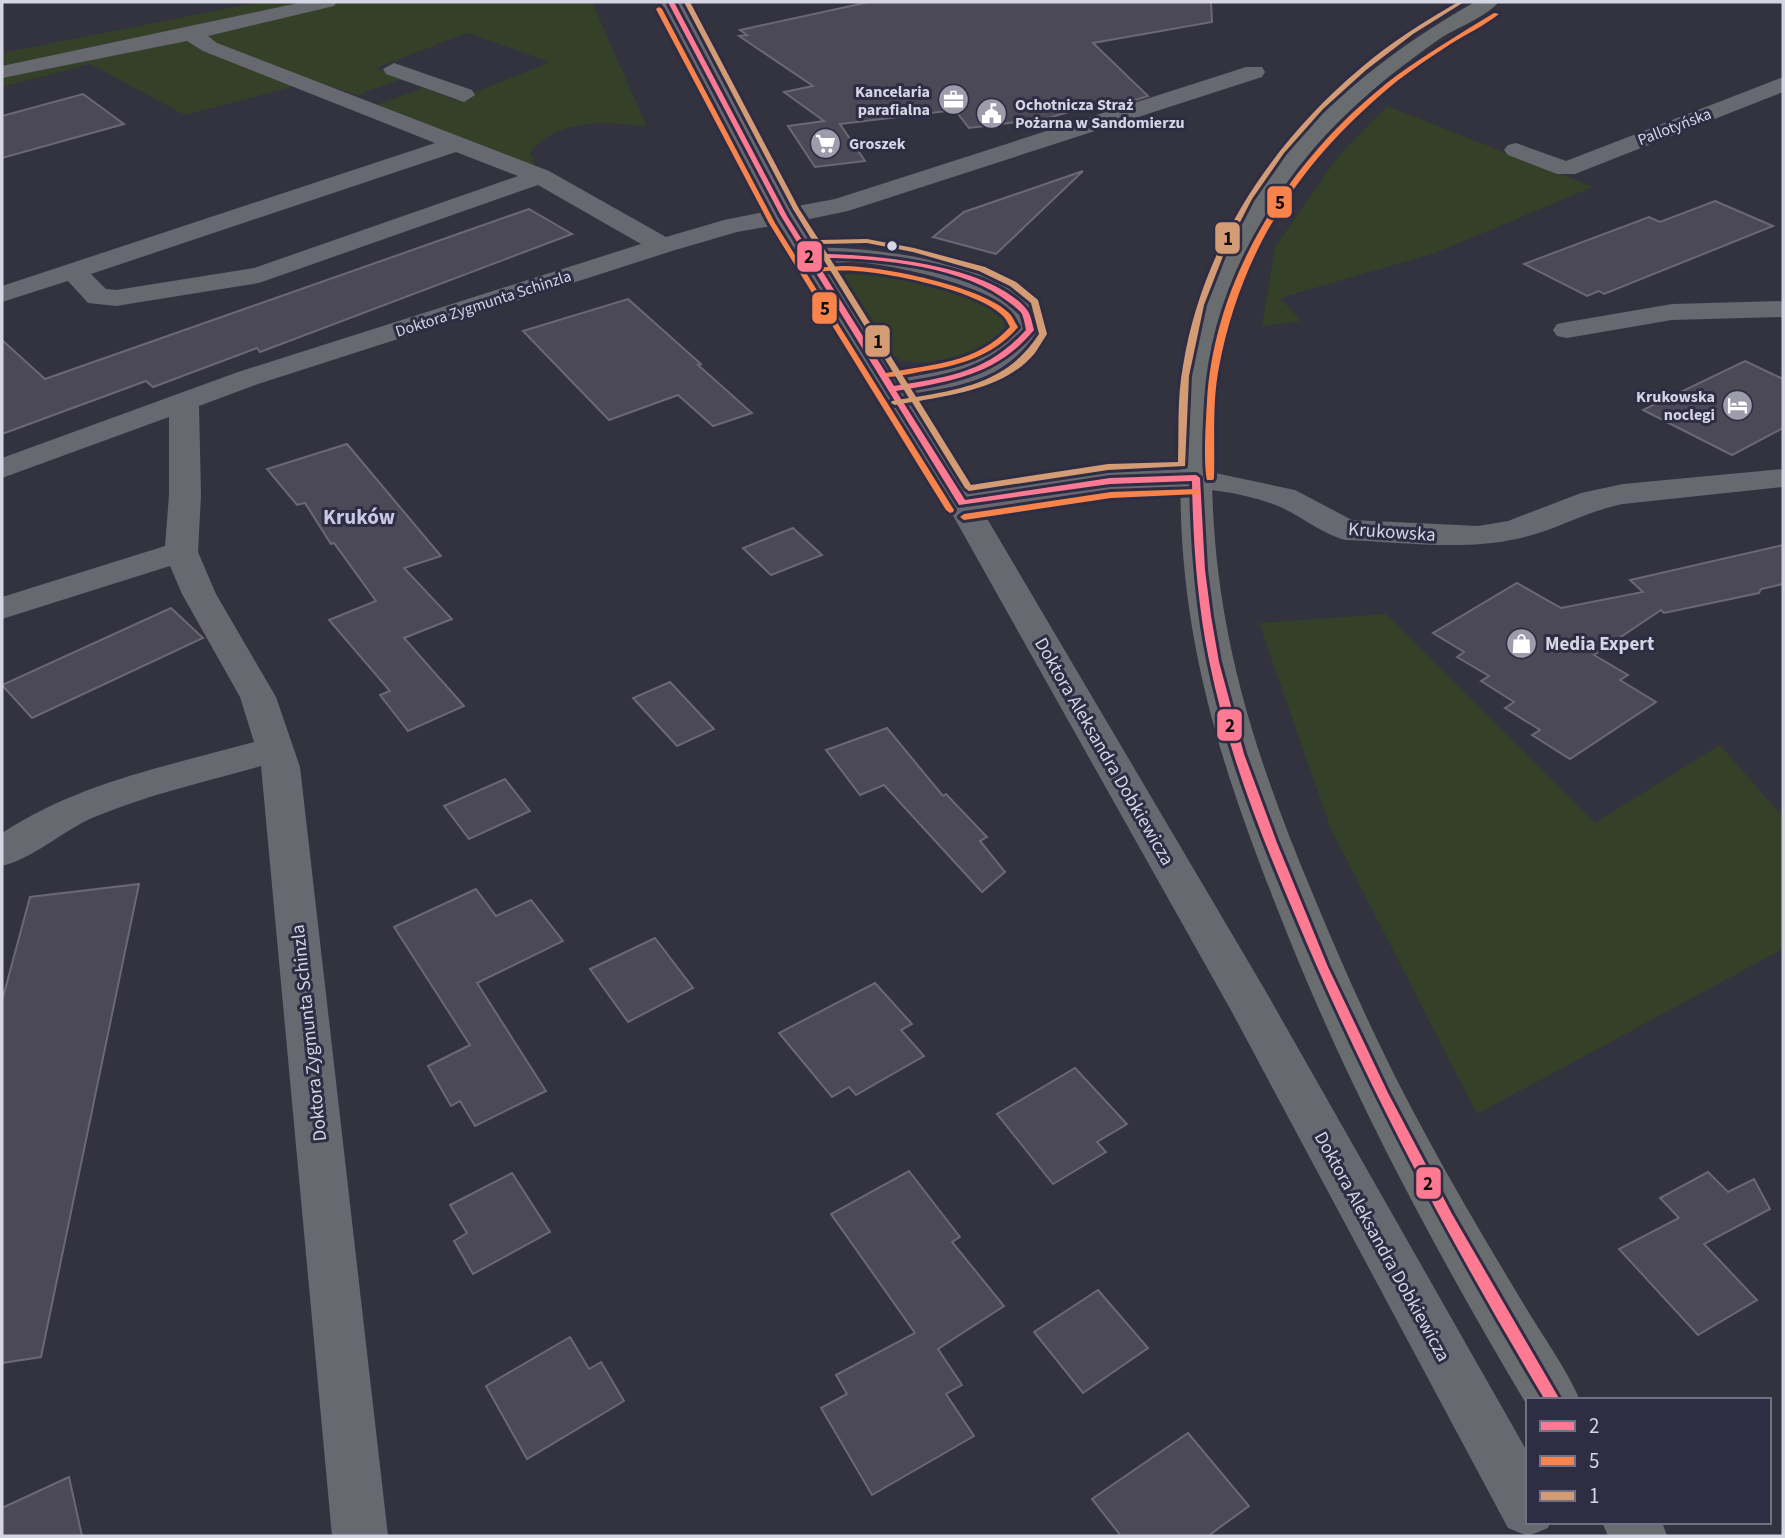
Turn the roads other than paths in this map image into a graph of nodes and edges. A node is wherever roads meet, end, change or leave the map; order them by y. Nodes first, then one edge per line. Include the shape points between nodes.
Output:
1 (327, 2) edge
2 (671, 2) edge
3 (1489, 2) edge
4 (190, 33) junction
5 (394, 69) dead end
6 (2, 72) edge
7 (1254, 72) dead end
8 (429, 80) junction
9 (1783, 84) edge
10 (464, 95) dead end
11 (363, 105) junction
12 (456, 144) junction
13 (1516, 150) dead end
14 (540, 176) junction
15 (785, 216) junction
16 (663, 246) junction
17 (811, 256) junction
18 (73, 271) junction
19 (4, 294) dead end
20 (1783, 309) edge
21 (1567, 330) dead end
22 (892, 389) junction
23 (184, 401) junction
24 (2, 469) edge
25 (1196, 478) junction
26 (1783, 478) edge
27 (962, 503) junction
28 (181, 552) junction
29 (2, 608) edge
30 (274, 749) junction
31 (2, 852) edge
32 (1552, 1398) edge
33 (1526, 1504) edge
34 (360, 1536) edge

1 - 4 street
2 - 15 street, Doktora Aleksandra Dobkiewicza
3 - 25 main road via 1427,37 1366,80 1320,125 1267,194 1234,256 1209,330 1199,377
4 - 6 street
4 - 11 street via 210,47
5 - 8 street
7 - 15 street, Doktora Zygmunta Schinzla via 839,206
8 - 10 street
8 - 11 street
9 - 13 street, Pallotyńska via 1566,169
11 - 12 street
12 - 14 street
12 - 18 street
14 - 16 street
14 - 18 street via 248,278 116,298 98,297
15 - 16 street, Doktora Zygmunta Schinzla via 733,225
15 - 17 street, Doktora Aleksandra Dobkiewicza
16 - 23 street, Doktora Zygmunta Schinzla
17 - 22 street, Doktora Aleksandra Dobkiewicza
17 - 22 street via 866,255 975,281 1016,299 1027,314 1024,342 1012,353 953,376
18 - 19 street
20 - 21 street via 1672,312
22 - 27 street, Doktora Aleksandra Dobkiewicza
23 - 24 street, Doktora Zygmunta Schinzla
23 - 28 street, Doktora Zygmunta Schinzla
25 - 26 street, Krukowska via 1284,497 1345,530 1478,536 1515,530 1592,500 1623,494
25 - 27 street, Krukowska via 1110,481
25 - 32 main road via 1200,570 1217,675 1243,767 1278,859 1321,966 1387,1104
27 - 33 street, Doktora Aleksandra Dobkiewicza via 1249,1002
28 - 29 street
28 - 30 street, Doktora Zygmunta Schinzla via 199,594 258,697
30 - 31 street via 76,809
30 - 34 street, Doktora Zygmunta Schinzla via 281,766

